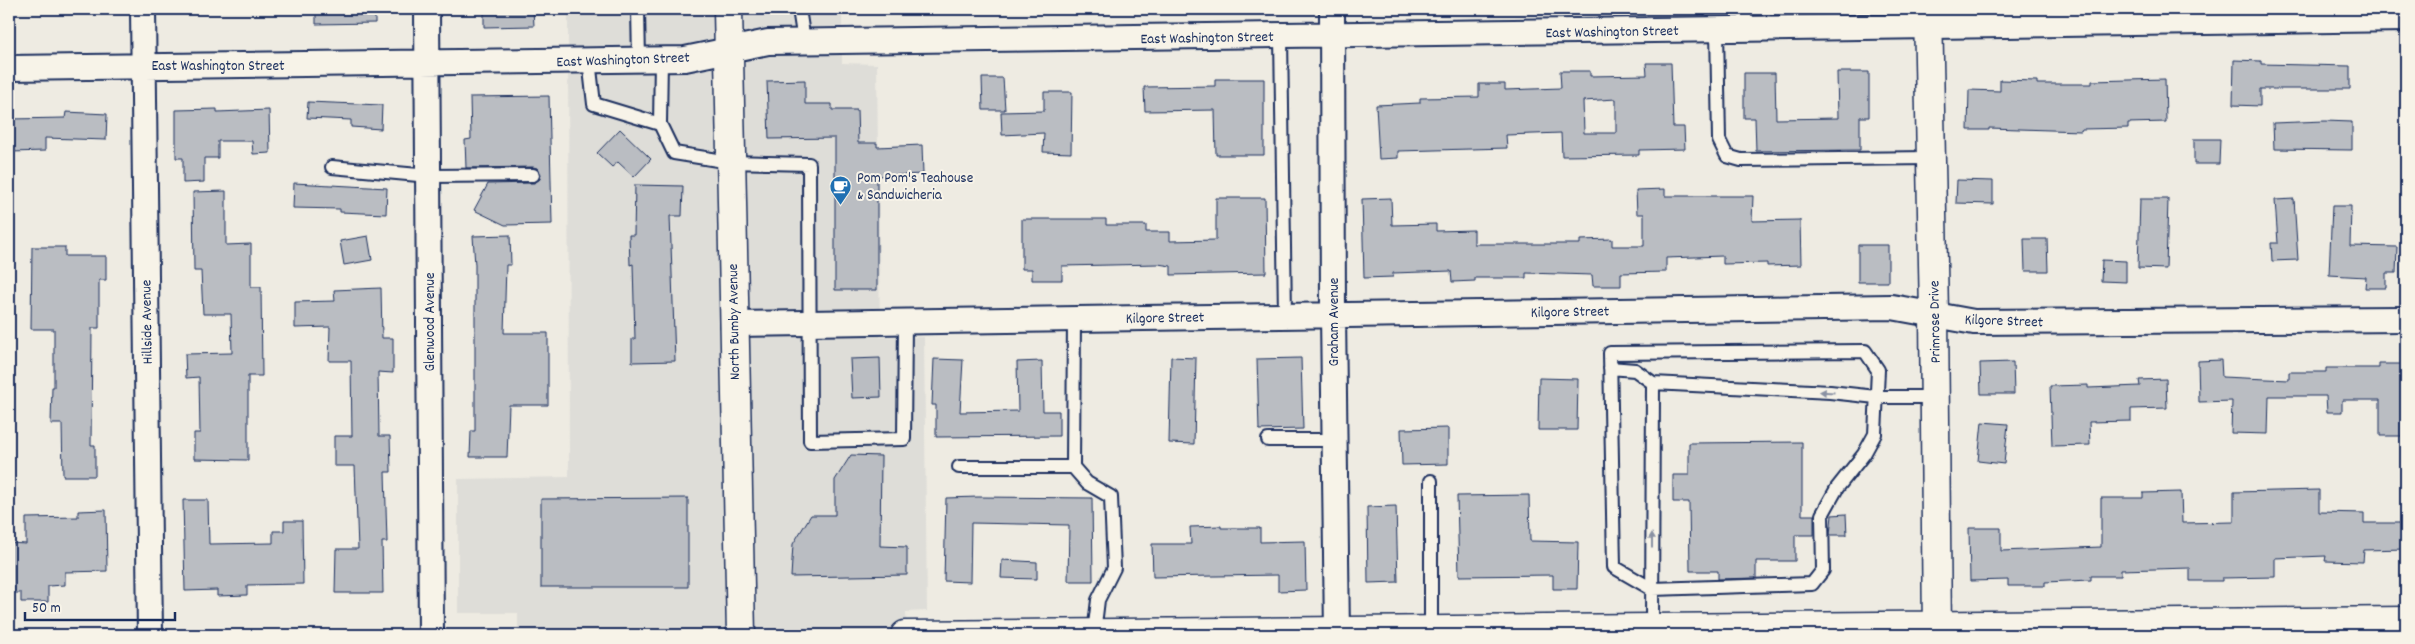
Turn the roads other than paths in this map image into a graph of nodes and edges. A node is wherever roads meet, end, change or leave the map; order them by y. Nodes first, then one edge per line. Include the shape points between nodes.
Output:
1 (142, 9) edge
2 (427, 9) edge
3 (638, 9) edge
4 (728, 9) edge
5 (799, 9) edge
6 (1332, 9) edge
7 (1928, 17) edge
8 (1745, 19) edge
9 (2406, 19) edge
10 (1717, 29) junction
11 (1333, 36) junction
12 (1280, 37) junction
13 (804, 41) junction
14 (728, 50) junction
15 (650, 59) junction
16 (589, 60) junction
17 (428, 64) junction
18 (143, 66) junction
19 (9, 68) edge
20 (660, 124) junction
21 (1931, 158) junction
22 (730, 162) junction
23 (332, 168) dead end
24 (533, 175) dead end
25 (429, 176) junction
26 (1333, 314) junction
27 (1934, 314) junction
28 (1285, 315) junction
29 (1074, 318) junction
30 (2406, 320) edge
31 (906, 321) junction
32 (809, 322) junction
33 (733, 324) junction
34 (1610, 368) junction
35 (1653, 384) junction
36 (1876, 397) junction
37 (1935, 397) junction
38 (1268, 440) dead end
39 (1334, 440) junction
40 (959, 467) dead end
41 (1073, 467) junction
42 (1431, 480) dead end
43 (1652, 589) junction
44 (2406, 621) edge
45 (1652, 629) junction
46 (1937, 629) edge
47 (1432, 630) junction
48 (1094, 633) junction
49 (1337, 633) edge
50 (150, 635) edge
51 (431, 635) edge
52 (741, 635) edge
53 (906, 635) edge

1 - 18 street, Hillside Avenue
2 - 17 street, Glenwood Avenue
3 - 15 lane
4 - 14 street, North Bumby Avenue
5 - 13 lane
6 - 11 street, Graham Avenue
7 - 8 street, East Washington Street
7 - 9 street, East Washington Street
7 - 21 street, Primrose Drive
8 - 10 street, East Washington Street
10 - 11 street, East Washington Street
10 - 21 lane via 1719,140 1727,156 1741,160
11 - 12 street, East Washington Street
11 - 26 street, Graham Avenue
12 - 13 street, East Washington Street
12 - 28 lane
13 - 14 street, East Washington Street via 768,42
14 - 15 street, East Washington Street via 685,59
14 - 22 street, North Bumby Avenue
15 - 16 street, East Washington Street
15 - 20 lane
16 - 17 street, East Washington Street
16 - 20 lane via 594,104
17 - 18 street, East Washington Street
17 - 25 street, Glenwood Avenue
18 - 19 street, East Washington Street
18 - 50 street, Hillside Avenue
20 - 22 lane via 674,153
21 - 27 street, Primrose Drive
22 - 32 lane via 809,164
22 - 33 street, North Bumby Avenue
23 - 25 lane
24 - 25 lane
25 - 51 street, Glenwood Avenue
26 - 27 street, Kilgore Street via 1892,307
26 - 28 street, Kilgore Street
26 - 39 street, Graham Avenue
27 - 30 street, Kilgore Street via 1974,322
27 - 37 street, Primrose Drive
28 - 29 street, Kilgore Street
29 - 31 street, Kilgore Street
29 - 41 lane
31 - 32 street, Kilgore Street
31 - 32 lane via 904,440 819,441 810,441
32 - 33 street, Kilgore Street
33 - 52 street, North Bumby Avenue
34 - 35 lane via 1635,370
34 - 36 lane via 1610,353 1865,351 1878,370
34 - 43 lane via 1614,567
36 -> 35 lane
43 -> 35 lane
36 - 37 lane
36 - 43 lane via 1875,434 1822,515 1824,570 1812,584
37 - 46 street, Primrose Drive
38 - 39 lane
39 - 49 street, Graham Avenue
40 - 41 lane
41 - 48 lane via 1088,483 1111,497 1114,568 1098,600
42 - 47 lane
43 - 45 lane
44 - 46 street
45 - 46 street
45 - 47 street
47 - 49 street
48 - 49 street
48 - 53 street

